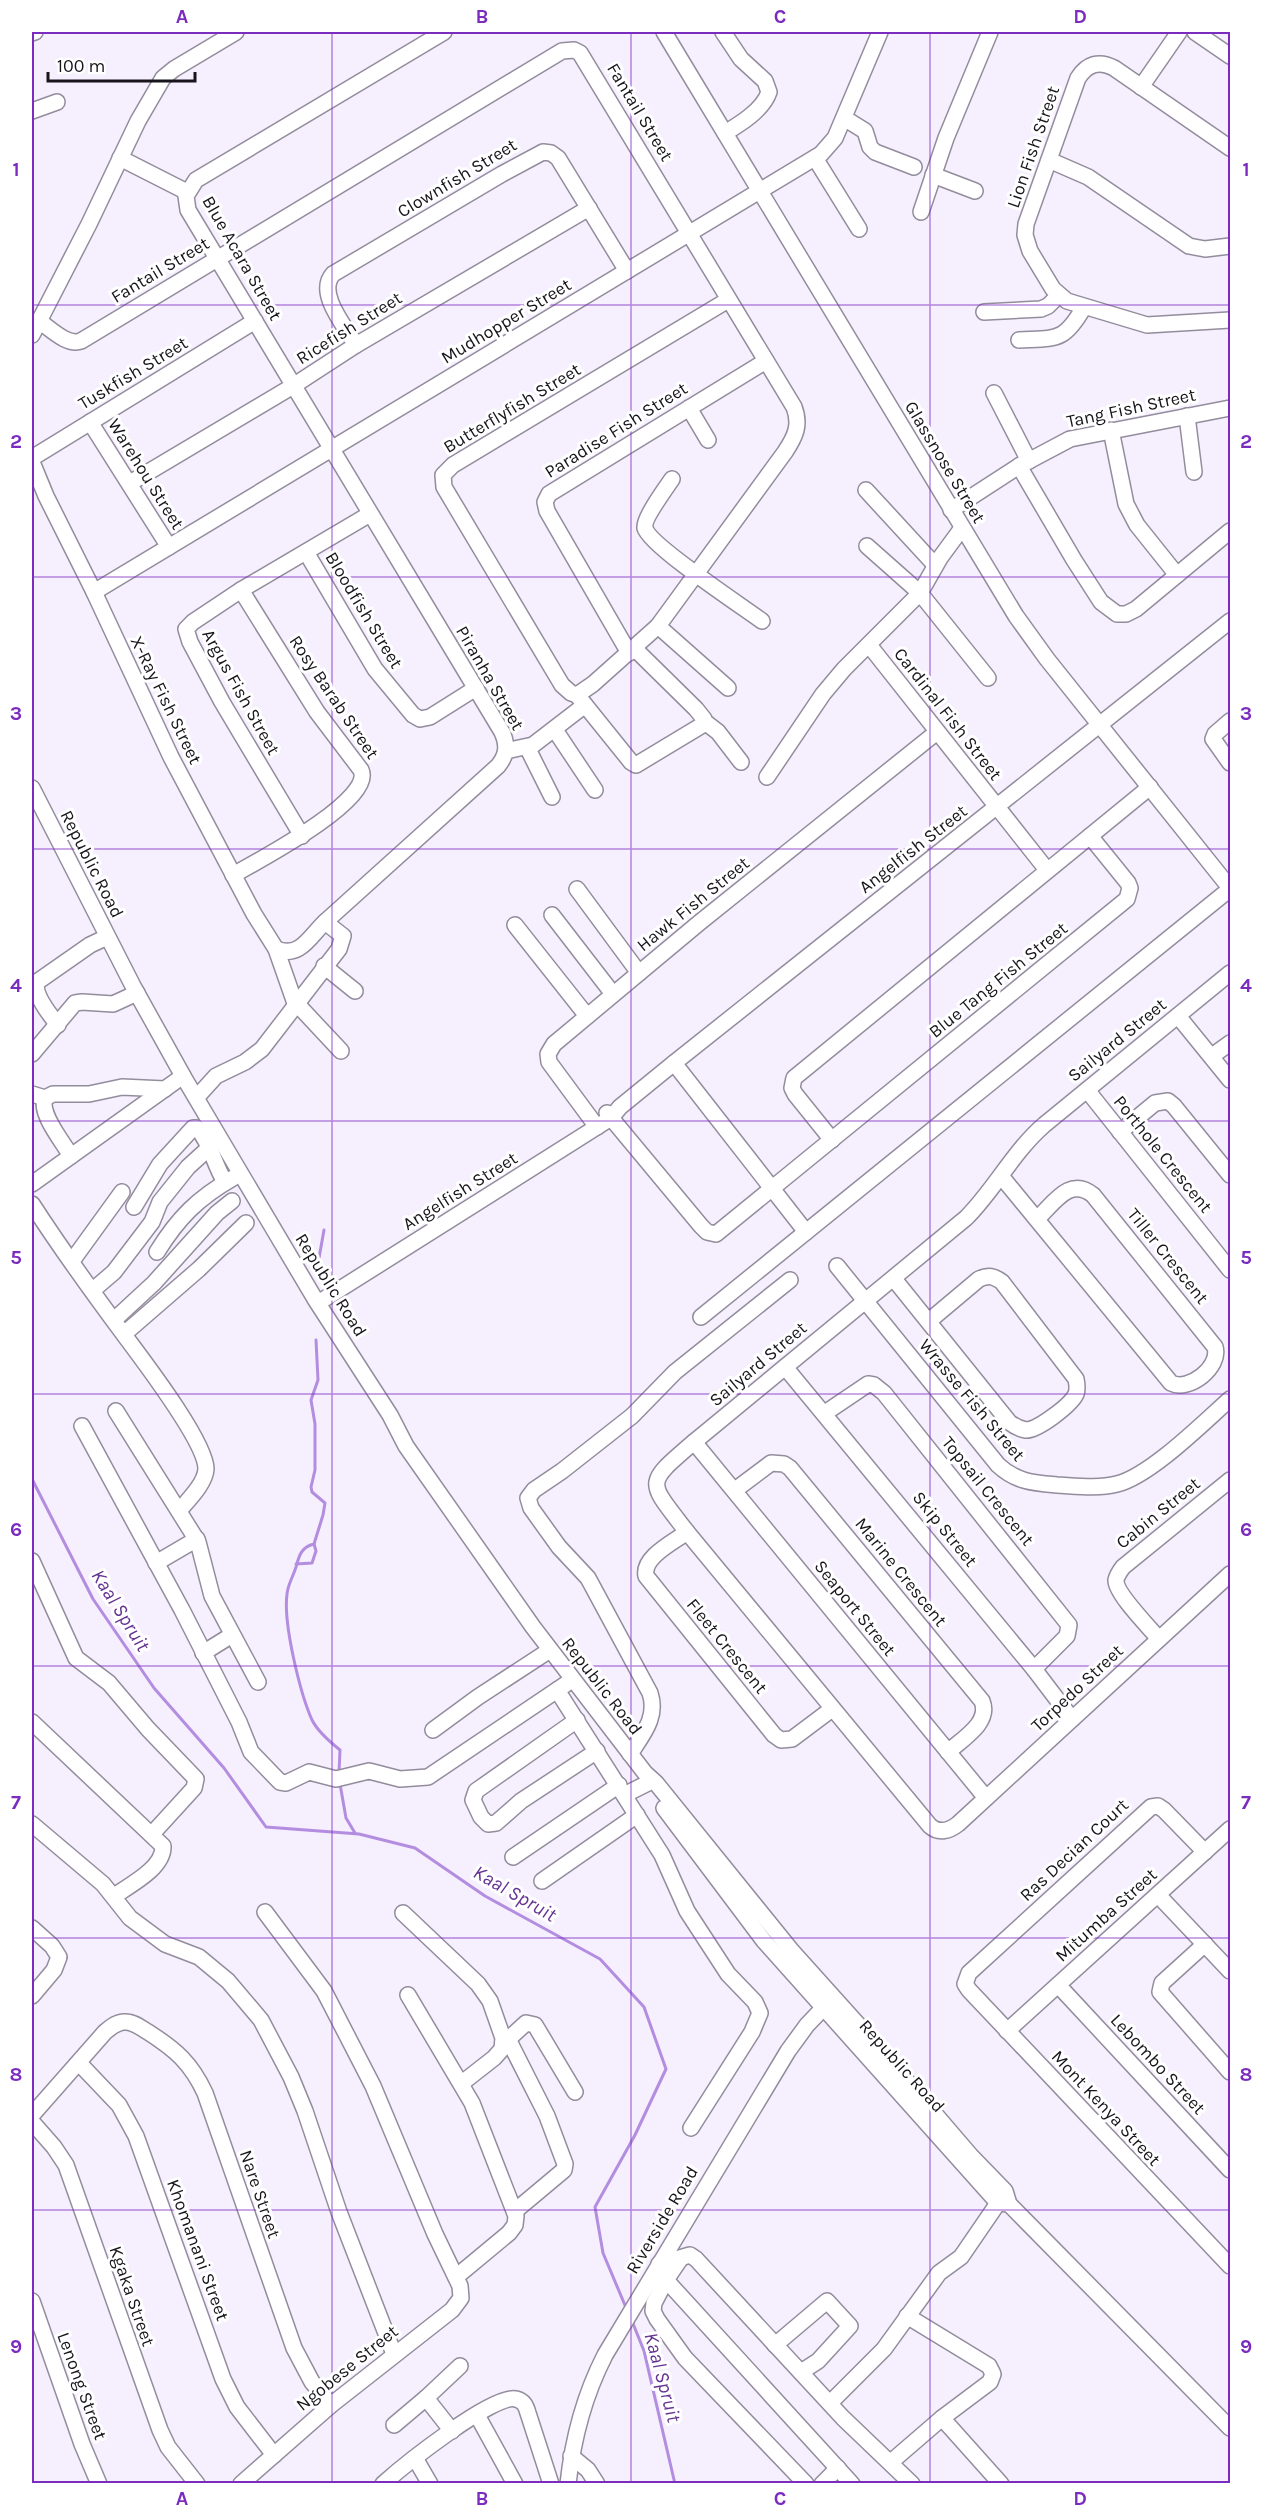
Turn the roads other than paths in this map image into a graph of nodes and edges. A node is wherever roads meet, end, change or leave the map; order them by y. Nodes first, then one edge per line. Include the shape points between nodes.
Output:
1 (236, 32) edge
2 (444, 32) edge
3 (664, 32) edge
4 (723, 32) edge
5 (879, 32) edge
6 (990, 32) edge
7 (1179, 32) edge
8 (1195, 32) edge
9 (1230, 56) edge
10 (1141, 87) junction
11 (57, 102) dead end
12 (32, 111) edge
13 (844, 118) junction
14 (725, 133) junction
15 (1230, 148) edge
16 (120, 158) junction
17 (815, 158) junction
18 (1049, 160) junction
19 (914, 167) dead end
20 (933, 175) junction
21 (975, 191) dead end
22 (187, 192) junction
23 (761, 192) junction
24 (589, 208) junction
25 (921, 212) dead end
26 (859, 229) dead end
27 (690, 235) junction
28 (1230, 246) edge
29 (218, 258) junction
30 (627, 271) junction
31 (1059, 296) junction
32 (728, 300) junction
33 (1084, 307) junction
34 (984, 312) dead end
35 (1230, 320) edge
36 (39, 321) junction
37 (255, 321) junction
38 (32, 335) edge
39 (1019, 340) dead end
40 (356, 345) junction
41 (766, 361) junction
42 (293, 386) junction
43 (994, 393) dead end
44 (689, 408) junction
45 (1230, 408) edge
46 (1187, 416) junction
47 (90, 422) junction
48 (1111, 430) junction
49 (708, 440) dead end
50 (333, 450) junction
51 (32, 460) edge
52 (1024, 464) junction
53 (1194, 472) dead end
54 (672, 479) dead end
55 (130, 483) junction
56 (866, 490) dead end
57 (951, 510) junction
58 (370, 514) junction
59 (962, 528) junction
60 (1230, 531) edge
61 (867, 546) dead end
62 (169, 547) junction
63 (306, 552) junction
64 (935, 565) junction
65 (697, 574) junction
66 (1177, 575) junction
67 (241, 590) junction
68 (94, 592) junction
69 (920, 593) junction
70 (762, 621) dead end
71 (1230, 621) edge
72 (658, 626) junction
73 (869, 645) junction
74 (631, 651) junction
75 (988, 678) dead end
76 (476, 688) junction
77 (728, 688) dead end
78 (578, 698) junction
79 (1230, 721) edge
80 (705, 722) junction
81 (1100, 725) junction
82 (555, 730) junction
83 (937, 732) junction
84 (527, 747) junction
85 (506, 750) junction
86 (741, 762) dead end
87 (1230, 763) edge
88 (767, 777) dead end
89 (1149, 786) junction
90 (32, 788) edge
91 (595, 790) dead end
92 (552, 797) dead end
93 (996, 808) junction
94 (302, 836) junction
95 (1090, 836) junction
96 (1047, 870) junction
97 (233, 875) junction
98 (1230, 888) edge
99 (577, 889) dead end
100 (552, 915) dead end
101 (325, 922) junction
102 (515, 925) dead end
103 (107, 937) junction
104 (276, 949) junction
105 (324, 966) junction
106 (639, 972) junction
107 (1230, 973) edge
108 (355, 991) dead end
109 (137, 993) junction
110 (613, 994) junction
111 (296, 1005) junction
112 (587, 1016) junction
113 (1178, 1016) junction
114 (58, 1025) junction
115 (1230, 1043) edge
116 (341, 1051) dead end
117 (32, 1054) edge
118 (1212, 1056) junction
119 (674, 1063) junction
120 (183, 1076) junction
121 (1230, 1080) edge
122 (165, 1089) junction
123 (1087, 1090) junction
124 (38, 1096) edge
125 (197, 1097) junction
126 (613, 1113) junction
127 (596, 1125) junction
128 (1120, 1132) junction
129 (832, 1140) junction
130 (210, 1147) junction
131 (71, 1156) junction
132 (240, 1173) junction
133 (1230, 1175) edge
134 (1001, 1176) junction
135 (225, 1182) junction
136 (32, 1184) edge
137 (771, 1191) junction
138 (122, 1192) dead end
139 (232, 1201) dead end
140 (32, 1204) edge
141 (134, 1207) dead end
142 (1037, 1219) junction
143 (246, 1223) dead end
144 (806, 1232) junction
145 (157, 1252) dead end
146 (72, 1261) junction
147 (837, 1266) dead end
148 (1230, 1270) edge
149 (894, 1279) junction
150 (790, 1280) dead end
151 (93, 1290) junction
152 (316, 1301) junction
153 (864, 1301) junction
154 (702, 1317) dead end
155 (114, 1320) junction
156 (929, 1321) junction
157 (124, 1334) junction
158 (785, 1367) junction
159 (1230, 1399) edge
160 (116, 1411) dead end
161 (825, 1413) junction
162 (82, 1426) dead end
163 (694, 1442) junction
164 (1230, 1480) edge
165 (735, 1490) junction
166 (179, 1511) junction
167 (687, 1532) junction
168 (197, 1539) junction
169 (32, 1561) edge
170 (156, 1563) junction
171 (1230, 1574) edge
172 (232, 1635) junction
173 (1159, 1639) junction
174 (550, 1650) junction
175 (203, 1653) junction
176 (1034, 1669) junction
177 (572, 1680) junction
178 (258, 1682) dead end
179 (557, 1690) junction
180 (832, 1708) junction
181 (1072, 1719) junction
182 (577, 1720) junction
183 (32, 1722) edge
184 (434, 1730) dead end
185 (597, 1751) junction
186 (948, 1752) junction
187 (630, 1754) junction
188 (646, 1778) junction
189 (621, 1790) junction
190 (986, 1798) junction
191 (637, 1815) junction
192 (32, 1824) edge
193 (1230, 1829) edge
194 (948, 1830) joint
195 (152, 1834) junction
196 (1205, 1852) junction
197 (513, 1857) dead end
198 (542, 1881) dead end
199 (1158, 1895) junction
200 (114, 1896) junction
201 (265, 1912) dead end
202 (403, 1913) dead end
203 (32, 1928) edge
204 (1205, 1944) junction
205 (971, 1971) joint
206 (1230, 1971) edge
207 (1058, 1985) junction
208 (408, 1995) dead end
209 (32, 1996) edge
210 (828, 2003) junction
211 (1007, 2031) junction
212 (506, 2042) junction
213 (79, 2063) junction
214 (1230, 2072) edge
215 (462, 2083) junction
216 (575, 2092) dead end
217 (32, 2115) edge
218 (32, 2122) edge
219 (691, 2128) dead end
220 (1230, 2170) edge
221 (1003, 2203) junction
222 (515, 2211) junction
223 (681, 2258) junction
224 (659, 2264) junction
225 (1230, 2266) edge
226 (456, 2277) junction
227 (666, 2280) junction
228 (32, 2301) edge
229 (908, 2316) junction
230 (775, 2345) junction
231 (394, 2354) junction
232 (460, 2366) dead end
233 (801, 2372) junction
234 (426, 2398) junction
235 (830, 2403) junction
236 (330, 2405) junction
237 (477, 2415) junction
238 (942, 2418) junction
239 (394, 2425) dead end
240 (1230, 2428) edge
241 (452, 2430) junction
242 (274, 2455) junction
243 (571, 2456) junction
244 (415, 2458) junction
245 (891, 2462) junction
246 (838, 2468) junction
247 (99, 2484) edge
248 (197, 2484) edge
249 (241, 2484) edge
250 (383, 2484) edge
251 (430, 2484) edge
252 (515, 2484) edge
253 (551, 2484) edge
254 (568, 2484) edge
255 (597, 2484) edge
256 (806, 2484) edge
257 (822, 2484) edge
258 (852, 2484) edge
259 (912, 2484) edge
260 (1001, 2484) edge

1 - 16 street via 166,75
2 - 22 street, Blue Acara Street via 196,180
3 - 14 street, Glassnose Street
4 - 14 street via 741,60 765,81 769,92 755,111
5 - 13 street, Mudhopper Street
6 - 20 street
7 - 10 street
8 - 9 street
10 - 15 street
10 - 18 street, Lion Fish Street via 1103,64 1086,68 1078,78
11 - 12 street
13 - 17 street, Mudhopper Street via 830,145
13 - 19 street via 864,131 872,150
14 - 23 street, Glassnose Street
16 - 22 street
16 - 36 street
17 - 23 street, Mudhopper Street
17 - 26 street
18 - 28 street via 1088,177 1189,246
18 - 31 street, Lion Fish Street via 1025,235 1030,251
20 - 21 street
20 - 25 street
22 - 29 street, Blue Acara Street via 188,210
23 - 27 street, Mudhopper Street
23 - 57 street, Glassnose Street
24 - 30 street, Clownfish Street
24 - 40 street, Ricefish Street
24 - 40 street, Clownfish Street via 551,153 538,154 502,174 330,277 328,298
27 - 29 street, Fantail Street via 586,60 578,52 568,50
27 - 30 street, Mudhopper Street
27 - 32 street, Fantail Street
29 - 36 street, Fantail Street via 78,342 61,337
29 - 37 street, Blue Acara Street
30 - 50 street, Mudhopper Street
31 - 33 street
31 - 34 street via 1041,309
32 - 41 street, Fantail Street
32 - 78 street, Butterflyfish Street via 453,465 443,475 444,487 562,685
33 - 35 street via 1155,326
33 - 39 street via 1062,335
36 - 38 street
37 - 42 street, Blue Acara Street
37 - 47 street, Tuskfish Street
40 - 42 street, Ricefish Street
41 - 44 street, Paradise Fish Street
41 - 65 street, Fantail Street via 794,407 796,432
42 - 50 street, Blue Acara Street
42 - 55 street, Ricefish Street
43 - 52 street
44 - 49 street
44 - 74 street, Paradise Fish Street via 549,494 545,502 550,518
45 - 46 street, Tang Fish Street
46 - 48 street, Tang Fish Street
46 - 53 street
47 - 51 street, Tuskfish Street
47 - 55 street, Warehou Street
48 - 52 street, Tang Fish Street via 1070,439
48 - 66 street via 1126,504 1151,544
50 - 58 street, Piranha Street
50 - 62 street, Mudhopper Street
51 - 68 street, X-Ray Fish Street via 45,496
52 - 57 street, Tang Fish Street
52 - 66 street via 1074,560 1111,612 1126,614
54 - 65 street via 645,528 655,541
55 - 62 street, Warehou Street
56 - 64 street
57 - 59 street, Glassnose Street
58 - 63 street, Argus Fish Street
58 - 76 street, Piranha Street
59 - 64 street
59 - 81 street, Glassnose Street via 1016,616
60 - 66 street
61 - 69 street
62 - 68 street, Mudhopper Street
63 - 67 street, Argus Fish Street
63 - 76 street, Bloodfish Street via 375,669 413,715 420,719 430,717
64 - 69 street
65 - 70 street
65 - 72 street, Fantail Street
67 - 94 street, Argus Fish Street via 189,625 186,634
67 - 94 street, Rosy Barab Street via 317,712 363,775 362,783 351,796
68 - 97 street, X-Ray Fish Street via 171,757
69 - 73 street
69 - 75 street
71 - 81 street, Angelfish Street
72 - 74 street, Fantail Street
72 - 77 street
73 - 83 street, Cardinal Fish Street
73 - 88 street via 817,701
74 - 78 street, Fantail Street
74 - 80 street via 696,709
76 - 85 street, Piranha Street via 502,732
78 - 80 street via 636,765
78 - 82 street, Fantail Street
79 - 87 street via 1213,739
80 - 86 street
81 - 89 street, Glassnose Street
81 - 93 street, Angelfish Street
82 - 84 street, Fantail Street
82 - 91 street
83 - 93 street, Cardinal Fish Street
83 - 106 street, Hawk Fish Street
84 - 85 street
84 - 92 street
85 - 101 street, Piranha Street via 490,774
89 - 95 street
89 - 98 street, Glassnose Street
90 - 103 street, Republic Road
93 - 96 street
93 - 119 street, Angelfish Street
94 - 97 street, Rosy Barab Street
95 - 96 street
95 - 129 street, Blue Tang Fish Street via 1131,888 1127,899
96 - 129 street via 794,1078 795,1094
97 - 104 street, X-Ray Fish Street
98 - 144 street
99 - 106 street
100 - 110 street
101 - 104 street, Piranha Street via 297,950
101 - 105 street via 344,939
102 - 112 street
103 - 109 street, Republic Road
103 - 114 street via 37,982 44,1008
104 - 111 street, X-Ray Fish Street
105 - 108 street
105 - 111 street
106 - 110 street, Hawk Fish Street
107 - 113 street, Sailyard Street
109 - 114 street via 113,1004 75,1004
109 - 120 street, Republic Road
110 - 112 street, Hawk Fish Street
111 - 116 street
111 - 125 street via 254,1057 222,1072
112 - 127 street, Hawk Fish Street via 548,1054 549,1062
113 - 118 street
113 - 123 street, Sailyard Street
114 - 117 street
115 - 118 street
118 - 121 street
119 - 126 street, Angelfish Street
119 - 137 street
120 - 122 street
120 - 125 street, Republic Road
122 - 124 street via 122,1087 89,1094
122 - 131 street
123 - 128 street, Porthole Crescent
123 - 134 street, Sailyard Street via 1034,1134
124 - 131 street
125 - 132 street, Republic Road
126 - 127 street, Angelfish Street
126 - 137 street, Blue Tang Fish Street via 707,1232 716,1234
127 - 152 street, Angelfish Street via 433,1220
128 - 133 street via 1155,1103 1168,1101
128 - 148 street, Porthole Crescent
129 - 137 street, Blue Tang Fish Street
130 - 135 street
130 - 141 street via 199,1129 192,1128 160,1164
130 - 151 street via 161,1201 153,1222 114,1272
131 - 136 street
132 - 135 street
132 - 152 street, Republic Road
134 - 142 street, Tiller Crescent
134 - 149 street, Sailyard Street via 966,1218
135 - 145 street via 188,1210
137 - 144 street
138 - 146 street
139 - 155 street
140 - 146 street
142 - 142 street, Tiller Crescent via 1171,1383 1189,1385 1209,1367 1216,1356 1215,1347 1093,1195 1081,1188 1070,1189
143 - 157 street
144 - 154 street
146 - 151 street
147 - 153 street, Wrasse Fish Street
149 - 153 street, Sailyard Street
149 - 156 street
150 - 187 street via 675,1372 632,1416 528,1498 559,1547 588,1578 650,1693 651,1721
151 - 155 street
152 - 174 street, Republic Road via 406,1446
153 - 158 street, Sailyard Street
153 - 159 street, Wrasse Fish Street via 998,1465 1017,1479 1075,1486 1104,1486 1128,1480 1151,1467
155 - 157 street
156 - 156 street via 1016,1427 1031,1429 1040,1425 1076,1394 1076,1379 994,1276 979,1279
157 - 166 street via 155,1375 204,1460 203,1478
158 - 161 street, Skip Street
158 - 163 street, Sailyard Street
160 - 166 street
161 - 176 street, Skip Street
161 - 176 street, Topsail Crescent via 868,1384 884,1393 1069,1625 1067,1636
162 - 170 street
163 - 165 street, Seaport Street
163 - 167 street, Sailyard Street via 659,1473 656,1484 658,1495
164 - 173 street, Cabin Street via 1118,1574 1119,1591
165 - 186 street, Seaport Street
165 - 186 street, Marine Crescent via 771,1463 790,1468 982,1701 984,1714 980,1722
166 - 168 street
167 - 180 street, Sailyard Street
167 - 180 street, Fleet Crescent via 649,1561 646,1576 767,1725 778,1738 789,1740
168 - 170 street
168 - 172 street via 212,1596
169 - 195 street via 76,1658 109,1683 196,1779 194,1788
170 - 175 street
171 - 173 street, Torpedo Street
172 - 175 street
172 - 178 street
173 - 181 street, Torpedo Street
174 - 177 street, Republic Road
174 - 184 street
175 - 179 street via 251,1752 282,1783 309,1772 336,1779 369,1771 400,1779 428,1777
176 - 181 street, Skip Street
177 - 179 street
177 - 187 street, Republic Road
179 - 182 street
180 - 194 street, Sailyard Street via 930,1826
181 - 190 street, Torpedo Street
182 - 185 street
182 - 185 street via 476,1791 473,1800 481,1817 488,1824 496,1822
183 - 195 street
185 - 189 street
186 - 190 street, Seaport Street
187 - 188 street, Republic Road
188 - 189 street
188 - 210 street, Republic Road via 662,1806 732,1900
189 - 191 street
189 - 197 street
190 - 194 street, Torpedo Street
191 - 198 street
191 - 219 street via 670,1870 687,1911 728,1974 755,2002 760,2013
192 - 200 street
193 - 196 street, Mitumba Street
195 - 200 street via 163,1846 163,1852 151,1869
196 - 199 street, Mitumba Street
196 - 205 street, Ras Decian Court via 1162,1808 1151,1807
199 - 204 street
199 - 207 street, Mitumba Street
200 - 231 street via 139,1925 165,1944 199,1957 228,1981 261,2020 305,2111 346,2232
201 - 226 street via 314,1975 351,2042
202 - 212 street via 485,1993
203 - 209 street via 59,1957 54,1970
204 - 206 street
204 - 214 street via 1162,1983 1160,1992
205 - 211 street, Mont Kenya Street via 965,1979 967,1988
207 - 211 street, Mitumba Street
207 - 220 street, Lebombo Street
208 - 215 street
210 - 221 street, Republic Road via 1005,2191
210 - 224 street, Riverside Road via 788,2051
211 - 225 street, Mont Kenya Street
212 - 215 street via 494,2058
212 - 216 street via 525,2023 535,2025
212 - 222 street via 547,2116 565,2164 564,2170
213 - 217 street
213 - 236 street, Nare Street via 105,2032 125,2022 166,2044 189,2064 294,2348
213 - 242 street, Khomanani Street via 119,2105 136,2136 223,2379 237,2407
215 - 222 street
218 - 248 street, Kgaka Street via 66,2165 157,2421 168,2447
221 - 229 street via 961,2257 939,2273
221 - 240 street, Republic Road
222 - 226 street via 516,2221 509,2233
223 - 224 street
223 - 227 street
223 - 230 street via 690,2255 696,2259
224 - 243 street, Riverside Road via 605,2355 585,2398
226 - 231 street, Ngobese Street via 461,2292 456,2306
227 - 246 street
227 - 256 street via 653,2311 663,2329 685,2358
228 - 247 street, Lenong Street
229 - 235 street via 874,2360
229 - 238 street via 989,2366 993,2374 990,2382
230 - 233 street
230 - 233 street via 827,2301 850,2326 818,2361
231 - 236 street, Ngobese Street
232 - 234 street
233 - 235 street
234 - 239 street
234 - 241 street
235 - 245 street
236 - 242 street, Ngobese Street
237 - 241 street
237 - 252 street
237 - 253 street via 509,2399 524,2404
238 - 245 street
238 - 260 street
241 - 244 street
242 - 249 street, Ngobese Street
243 - 254 street, Riverside Road
243 - 255 street
244 - 250 street
244 - 251 street
245 - 259 street
246 - 257 street
246 - 258 street

